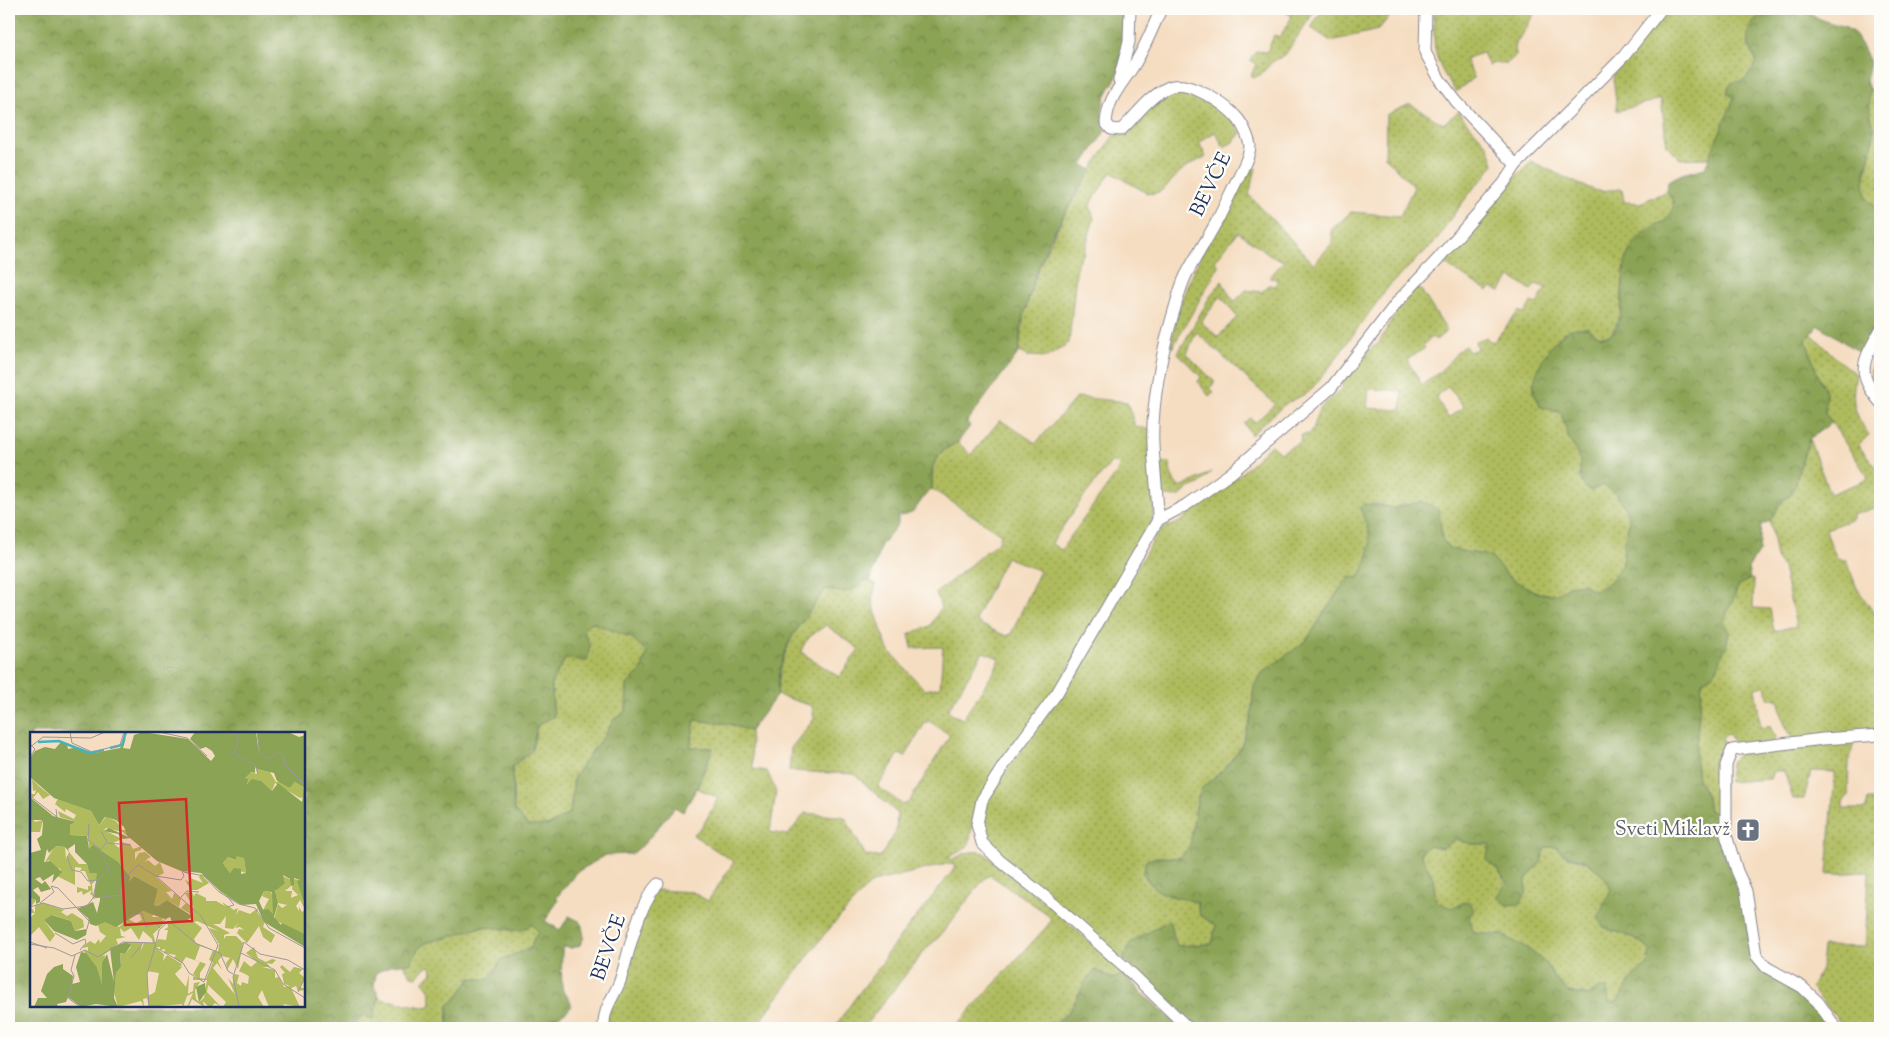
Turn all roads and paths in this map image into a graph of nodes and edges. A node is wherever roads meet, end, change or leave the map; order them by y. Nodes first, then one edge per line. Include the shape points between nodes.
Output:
1 (1130, 9) edge
2 (1161, 9) edge
3 (1426, 9) edge
4 (1661, 9) edge
5 (1116, 89) junction
6 (1516, 165) junction
7 (1880, 331) edge
8 (1880, 402) edge
9 (1158, 520) junction
10 (1880, 735) edge
11 (658, 884) dead end
12 (604, 1028) edge
13 (1188, 1028) edge
14 (1836, 1028) edge

1 - 5 street via 1129,42
2 - 5 street, BEVČE via 1135,64
3 - 6 street via 1425,52 1440,80
4 - 6 street via 1624,56
5 - 9 street, BEVČE via 1107,110 1106,123 1112,129 1121,130 1141,108 1170,86 1188,87 1220,103 1237,118 1250,147 1218,219 1185,276 1172,316 1154,419
6 - 9 street via 1438,260 1398,301 1331,388 1231,473 1186,505
7 - 8 street via 1866,355 1864,368 1871,392
9 - 13 street via 1058,693 982,800 977,824 982,843 999,860 1126,967
10 - 14 street via 1732,750 1726,765 1726,835 1746,891 1756,955 1766,967 1808,992
11 - 12 street, BEVČE via 651,891 619,983 603,1016

